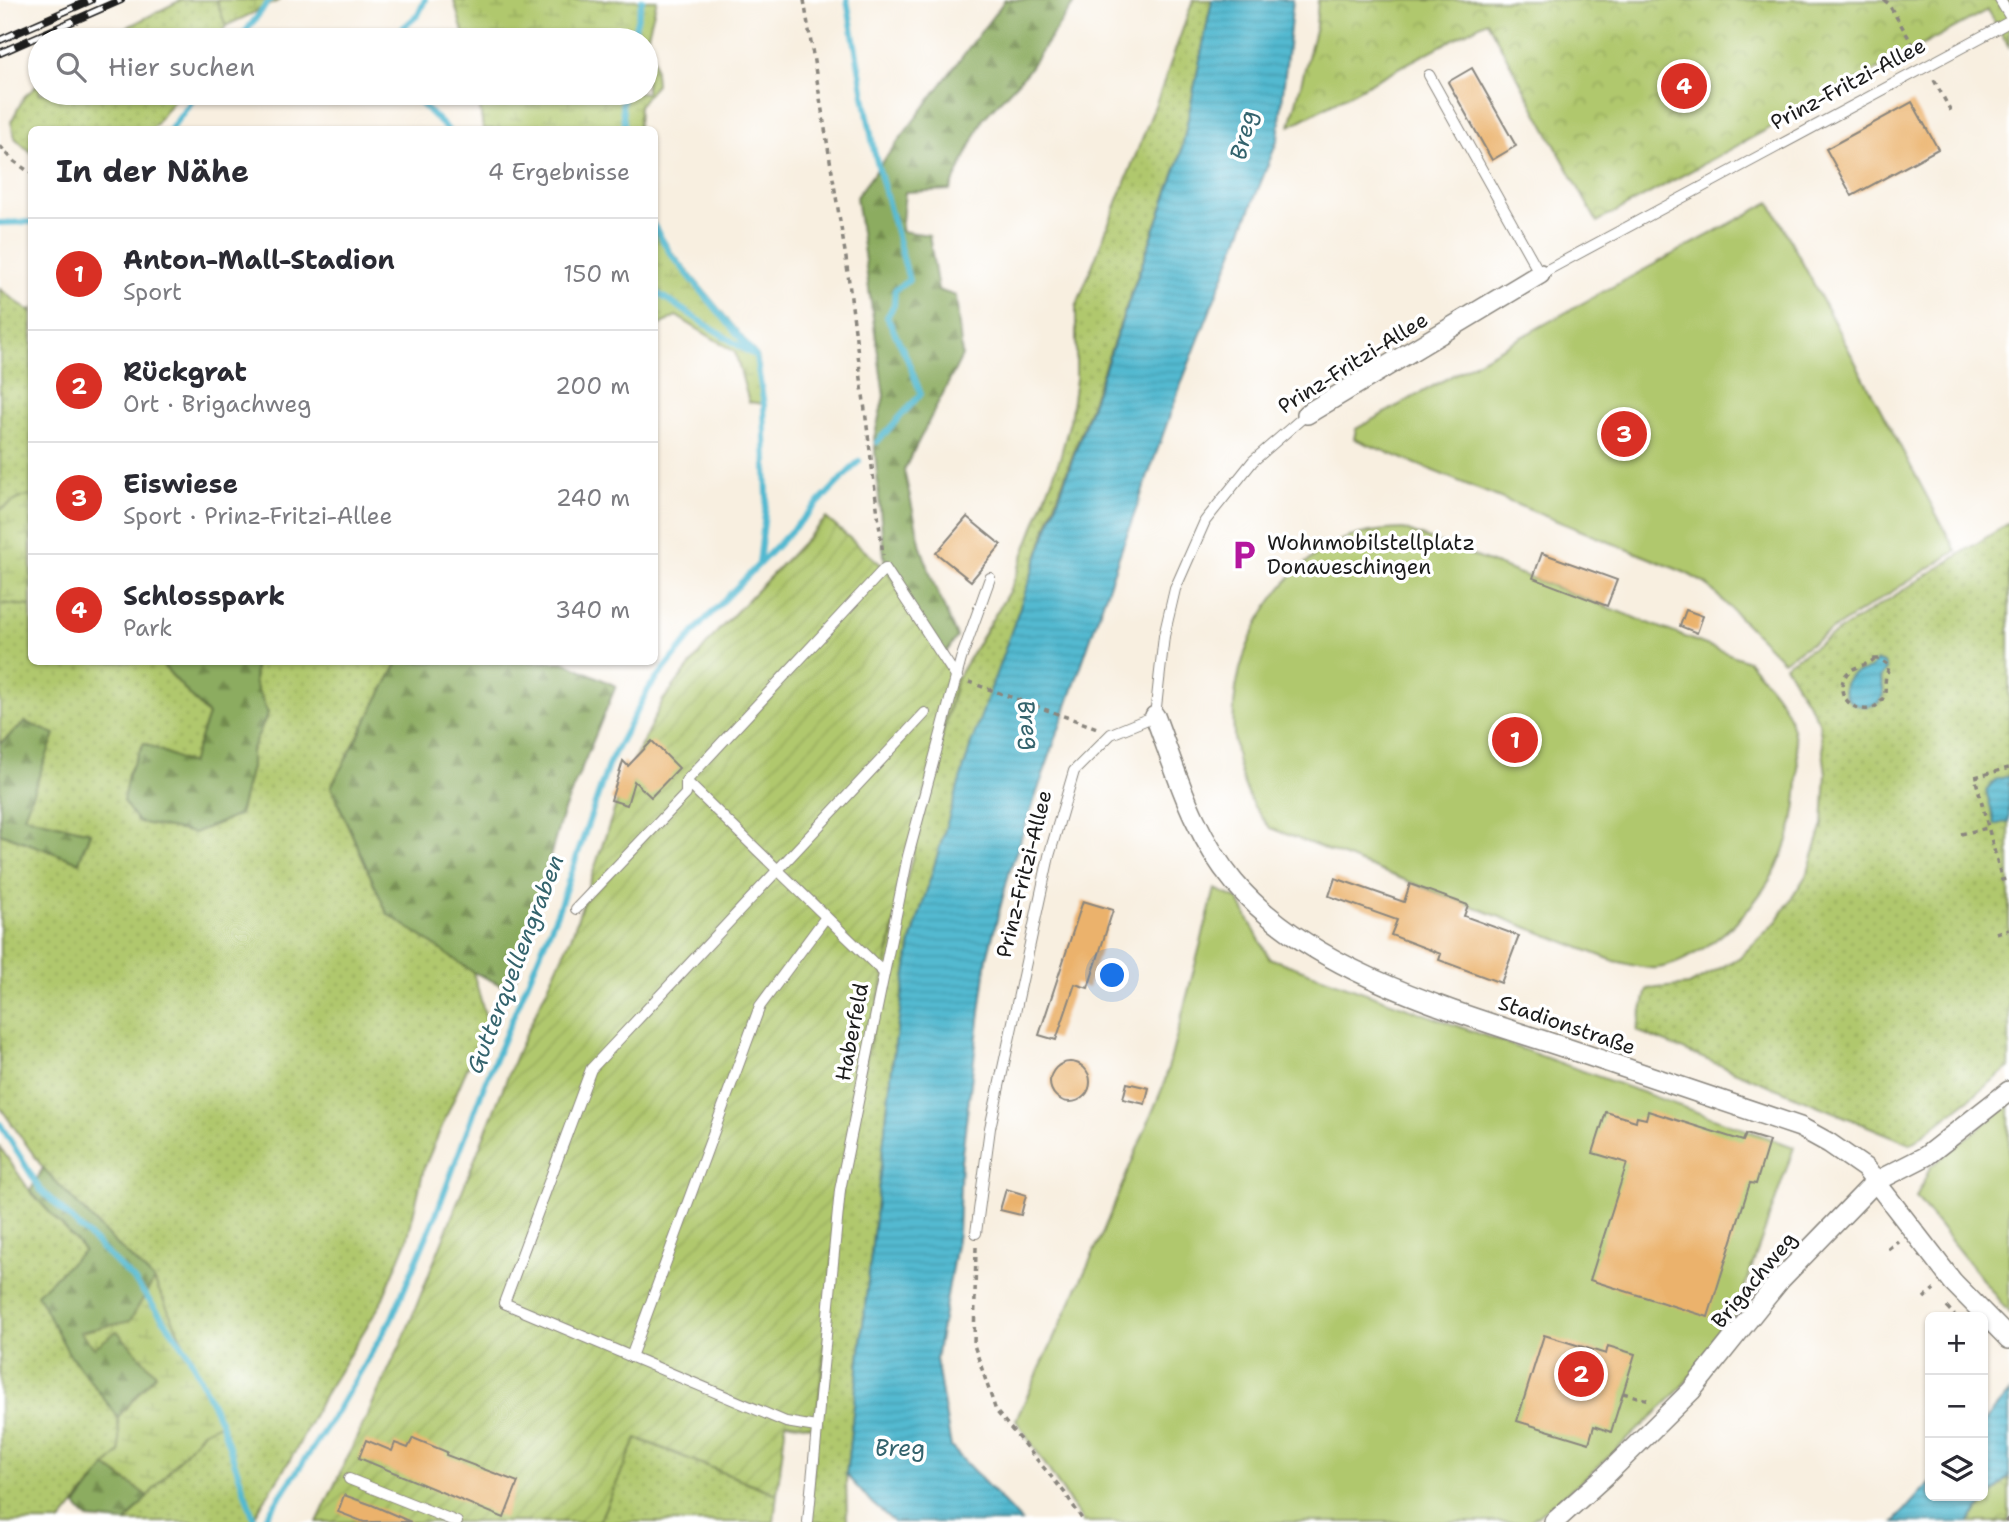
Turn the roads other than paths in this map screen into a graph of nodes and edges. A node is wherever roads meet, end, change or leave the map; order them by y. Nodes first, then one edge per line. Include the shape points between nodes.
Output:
1 (2000, 0) edge
2 (2009, 15) edge
3 (2009, 22) edge
4 (1429, 75) dead end
5 (1540, 274) junction
6 (1307, 414) joint
7 (990, 578) dead end
8 (962, 680) junction
9 (925, 713) dead end
10 (1155, 716) junction
11 (685, 780) junction
12 (778, 870) junction
13 (576, 909) dead end
14 (826, 917) junction
15 (883, 972) junction
16 (2009, 1091) edge
17 (1875, 1182) junction
18 (976, 1233) road end
19 (2008, 1338) edge
20 (631, 1357) junction
21 (816, 1427) junction
22 (349, 1479) dead end
23 (457, 1522) edge
24 (807, 1522) edge
25 (1554, 1522) edge

1 - 2 lane
3 - 5 lane, Prinz-Fritzi-Allee
4 - 5 lane
5 - 6 street, Prinz-Fritzi-Allee
6 - 10 lane, Prinz-Fritzi-Allee via 1252,461 1205,521 1175,589 1164,636
7 - 8 lane, Haberfeld via 961,659
8 - 11 lane via 885,568
8 - 15 lane, Haberfeld via 908,856
9 - 12 lane
10 - 17 street, Stadionstraße via 1184,798 1208,847 1235,883 1268,915 1308,943 1356,971 1436,1005 1800,1127 1865,1168
10 - 18 lane, Prinz-Fritzi-Allee via 1111,734 1074,771 1049,856 990,1128
11 - 12 lane
11 - 13 lane via 686,794
12 - 14 lane
12 - 20 lane via 591,1069 503,1303
14 - 15 lane
14 - 20 lane via 760,1006
15 - 21 lane, Haberfeld via 840,1190
16 - 17 street, Brigachweg via 1926,1156
17 - 19 street, Stadionstraße via 1954,1282
17 - 25 street, Brigachweg via 1780,1280 1700,1381
20 - 21 lane via 786,1422
21 - 24 lane, Haberfeld
22 - 23 lane

